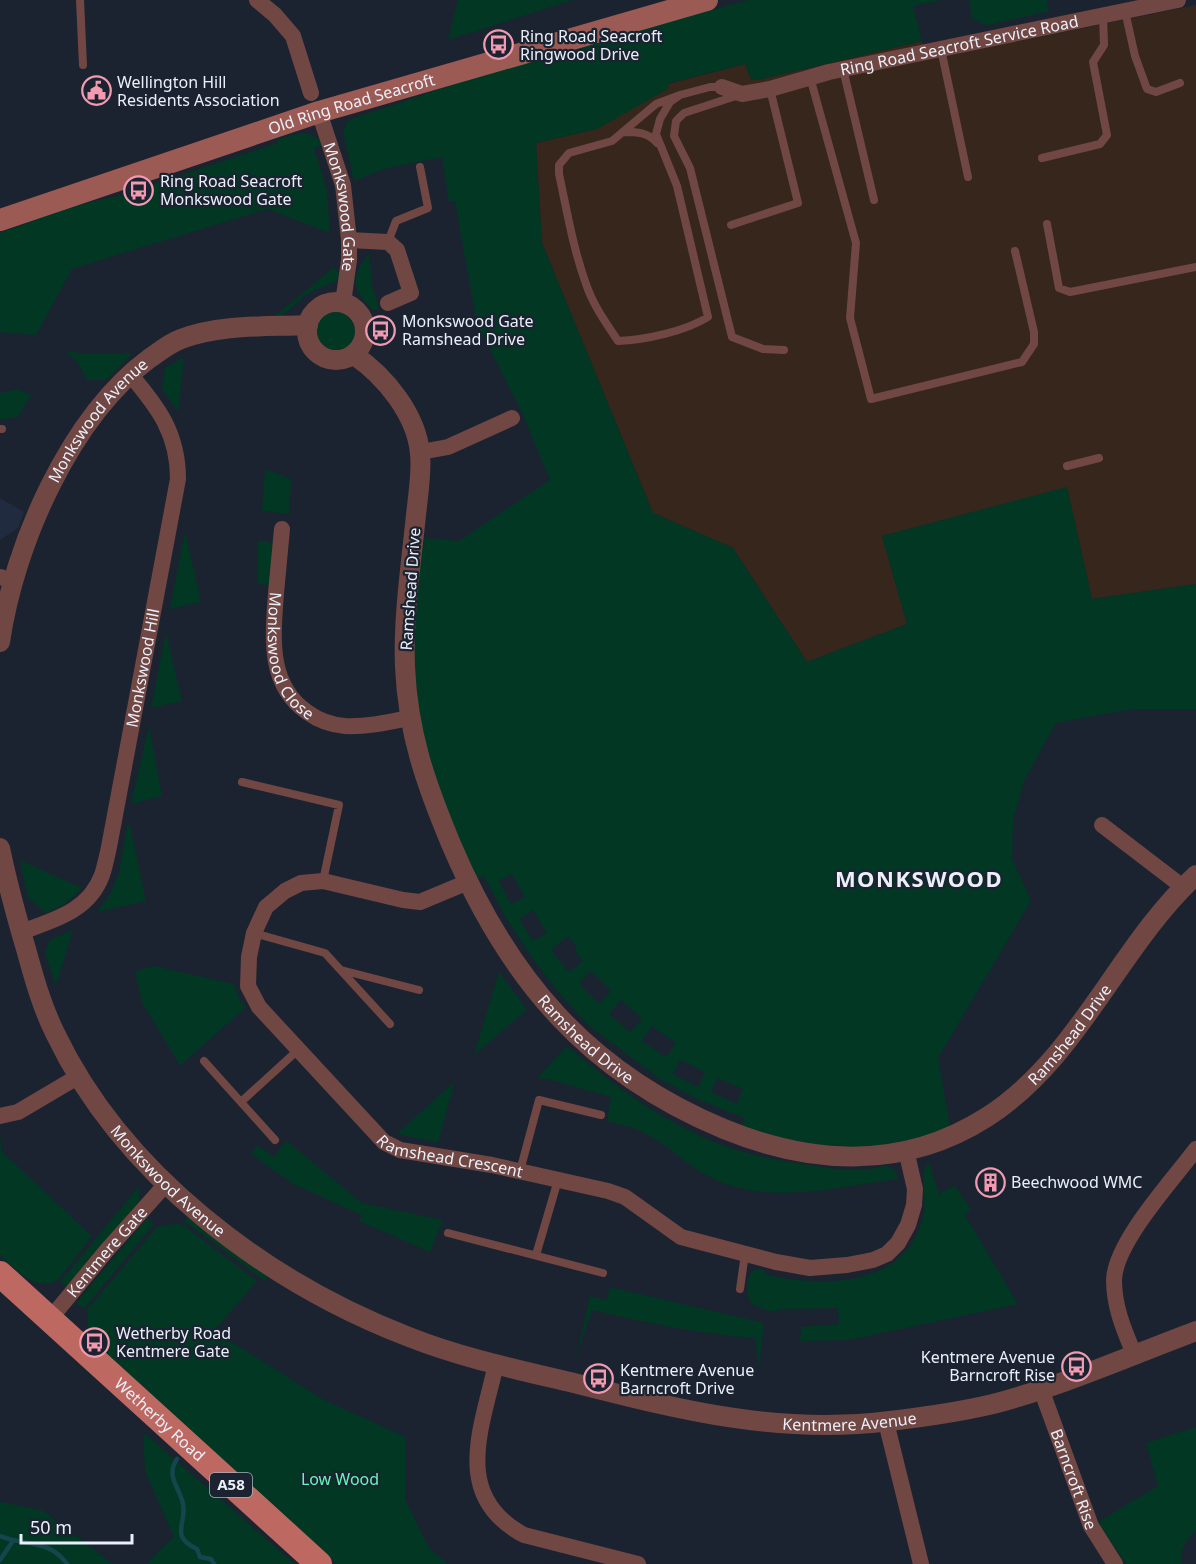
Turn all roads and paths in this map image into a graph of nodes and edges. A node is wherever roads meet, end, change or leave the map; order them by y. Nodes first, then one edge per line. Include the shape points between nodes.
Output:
1 (81, 0) edge
2 (257, 0) edge
3 (707, 0) edge
4 (1178, 0) edge
5 (678, 4) edge
6 (1125, 11) junction
7 (1103, 15) junction
8 (941, 49) junction
9 (83, 65) dead end
10 (843, 69) junction
11 (810, 77) junction
12 (1180, 83) dead end
13 (722, 87) joint
14 (770, 89) junction
15 (742, 94) junction
16 (680, 95) junction
17 (315, 102) junction
18 (623, 132) junction
19 (660, 148) junction
20 (1042, 158) dead end
21 (420, 167) dead end
22 (968, 177) dead end
23 (874, 200) dead end
24 (0, 220) edge
25 (1047, 224) dead end
26 (731, 225) dead end
27 (349, 240) junction
28 (388, 242) junction
29 (1015, 251) dead end
30 (1196, 267) edge
31 (343, 303) junction
32 (388, 303) dead end
33 (308, 325) junction
34 (784, 350) dead end
35 (354, 355) junction
36 (129, 374) junction
37 (512, 418) dead end
38 (420, 452) junction
39 (1099, 458) dead end
40 (1067, 466) dead end
41 (282, 529) dead end
42 (6, 579) edge
43 (0, 642) edge
44 (410, 718) junction
45 (242, 782) dead end
46 (1102, 825) dead end
47 (0, 848) edge
48 (322, 880) junction
49 (1189, 881) edge
50 (468, 882) junction
51 (21, 932) junction
52 (254, 933) junction
53 (341, 970) junction
54 (419, 990) dead end
55 (390, 1024) dead end
56 (298, 1050) junction
57 (204, 1061) dead end
58 (79, 1076) junction
59 (242, 1101) junction
60 (601, 1115) dead end
61 (0, 1116) edge
62 (275, 1140) dead end
63 (1196, 1149) edge
64 (906, 1150) junction
65 (520, 1172) junction
66 (558, 1180) junction
67 (166, 1184) junction
68 (448, 1233) dead end
69 (745, 1254) junction
70 (536, 1255) junction
71 (603, 1273) dead end
72 (0, 1274) edge
73 (740, 1289) dead end
74 (50, 1319) junction
75 (1196, 1330) edge
76 (1134, 1354) junction
77 (496, 1364) junction
78 (1041, 1389) junction
79 (886, 1422) junction
80 (319, 1564) edge
81 (638, 1564) edge
82 (921, 1564) edge
83 (1115, 1564) edge

1 - 9 lane
2 - 17 street, Monkswood Gate via 293,36
3 - 5 main road, Old Ring Road Seacroft
4 - 6 street, Ring Road Seacroft Service Road
5 - 17 main road, Old Ring Road Seacroft
6 - 7 street, Ring Road Seacroft Service Road
6 - 12 lane via 1147,88 1156,92
7 - 8 street, Ring Road Seacroft Service Road
7 - 20 lane via 1104,45 1093,62 1107,135 1100,144
8 - 10 street, Ring Road Seacroft Service Road
8 - 22 lane
10 - 11 street, Ring Road Seacroft Service Road
10 - 23 lane
11 - 14 street, Ring Road Seacroft Service Road
11 - 29 lane via 856,243 850,318 871,399 1022,362 1034,344 1034,332
13 - 15 street
13 - 16 lane
14 - 15 street, Ring Road Seacroft Service Road
14 - 26 lane via 798,203
15 - 34 lane via 684,113 675,121 674,136 690,168 732,337 763,349
16 - 18 lane via 656,104
16 - 19 lane via 660,118 656,134
17 - 24 main road, Old Ring Road Seacroft
17 - 27 street, Monkswood Gate via 343,185
18 - 19 lane via 641,132 653,138
18 - 19 lane via 612,141 569,153 559,165 586,285 618,341 698,324 708,317 677,186
21 - 28 lane via 428,208 396,221
25 - 30 lane via 1059,288 1070,292
27 - 28 street
27 - 31 street, Monkswood Gate
28 - 32 street via 397,250 411,293
31 - 33 street via 332,302 318,308
31 - 35 street via 356,309 365,324 364,341
33 - 35 street via 310,344 322,357 338,361
33 - 36 street, Monkswood Avenue via 220,329 180,339
35 - 38 street, Ramshead Drive via 378,374 398,398
36 - 42 street, Monkswood Avenue via 96,411 68,456
36 - 51 street, Monkswood Hill via 165,421 178,458 178,479 111,836 103,874 86,902 71,913
37 - 38 street via 448,447
38 - 44 street, Ramshead Drive via 406,612
39 - 40 lane
41 - 44 street, Monkswood Close via 273,648 278,674 288,694 304,710 333,724 356,726
42 - 43 street, Monkswood Avenue
44 - 50 street, Ramshead Drive via 429,792
45 - 48 lane via 339,805
46 - 49 street
47 - 51 street, Monkswood Avenue
48 - 50 street, Ramshead Crescent via 420,902
48 - 52 street, Ramshead Crescent via 301,883 285,891 266,907
49 - 64 street, Ramshead Drive via 1028,1085 952,1138
50 - 64 street, Ramshead Drive via 504,948 556,1016 642,1087 705,1121 774,1146 863,1158
51 - 58 street, Monkswood Avenue via 43,1005
52 - 53 lane via 325,953
52 - 56 street, Ramshead Crescent via 248,986 259,1007
53 - 54 lane
53 - 55 lane
56 - 59 lane
56 - 65 street, Ramshead Crescent via 384,1142 400,1150
57 - 59 lane
58 - 61 street via 18,1112
58 - 67 street, Monkswood Avenue via 130,1149
59 - 62 lane
60 - 65 lane via 539,1100
63 - 76 street via 1126,1242 1114,1277 1118,1315
64 - 69 street, Ramshead Crescent via 915,1189 914,1205 908,1226 887,1254 847,1265 810,1268
65 - 66 street, Ramshead Crescent
66 - 69 street, Ramshead Crescent via 625,1197 681,1237
66 - 70 lane
67 - 74 street, Kentmere Gate
67 - 77 street, Monkswood Avenue via 214,1226 328,1300 410,1338
68 - 70 lane
69 - 73 lane
70 - 71 lane
72 - 74 main road, Wetherby Road / A58
74 - 80 main road, Wetherby Road / A58
75 - 76 street, Kentmere Avenue
76 - 78 street, Kentmere Avenue
77 - 79 street, Kentmere Avenue via 721,1417 793,1424
77 - 81 street via 477,1447 480,1488 488,1504 498,1518 524,1535
78 - 79 street, Kentmere Avenue via 993,1404
78 - 83 street, Barncroft Rise via 1091,1526
79 - 82 street

